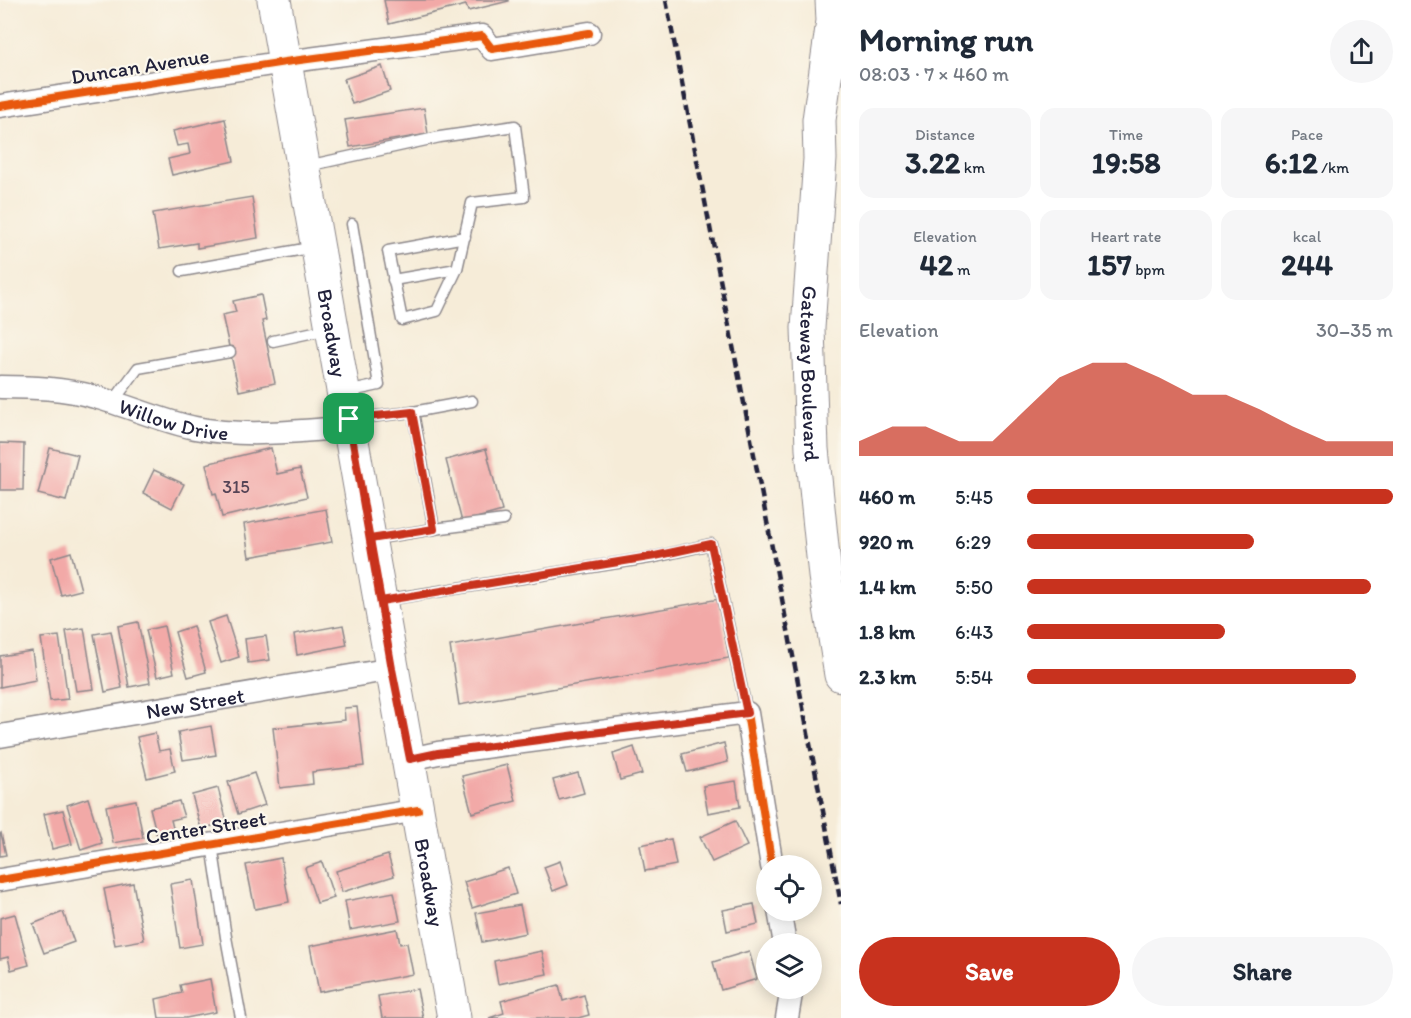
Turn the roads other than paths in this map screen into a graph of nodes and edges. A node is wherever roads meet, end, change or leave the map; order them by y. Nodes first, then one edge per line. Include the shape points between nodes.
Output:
1 (274, 0) edge
2 (832, 0) edge
3 (589, 33) dead end
4 (285, 62) junction
5 (0, 106) edge
6 (303, 166) junction
7 (352, 224) dead end
8 (465, 237) junction
9 (318, 247) junction
10 (841, 252) edge
11 (457, 269) junction
12 (183, 271) dead end
13 (813, 274) junction
14 (393, 280) junction
15 (333, 328) junction
16 (273, 341) dead end
17 (230, 352) dead end
18 (0, 387) edge
19 (472, 401) dead end
20 (113, 402) junction
21 (412, 412) junction
22 (348, 413) junction
23 (504, 520) dead end
24 (434, 529) junction
25 (370, 539) junction
26 (381, 601) junction
27 (392, 669) junction
28 (841, 675) edge
29 (747, 713) junction
30 (0, 736) edge
31 (410, 759) junction
32 (418, 810) junction
33 (212, 845) junction
34 (770, 855) edge
35 (0, 880) edge
36 (790, 999) edge
37 (241, 1018) edge
38 (454, 1018) edge
39 (787, 1018) edge

1 - 4 main road, Broadway
2 - 13 main road, Gateway Boulevard via 833,21 819,120
3 - 4 street, Duncan Avenue via 492,49 482,36
4 - 5 street, Duncan Avenue
4 - 6 main road, Broadway
6 - 8 lane via 440,137 515,126 524,197 472,203
6 - 9 main road, Broadway
7 - 22 lane via 379,384
8 - 11 lane
8 - 14 lane via 388,251
9 - 12 lane
9 - 15 main road, Broadway
10 - 13 main road
11 - 14 lane
11 - 14 lane via 437,311 402,320
13 - 28 main road, Gateway Boulevard via 807,328 812,449 825,576
15 - 16 lane
15 - 22 main road, Broadway
17 - 20 lane via 138,368
18 - 20 street, Willow Drive via 50,388
19 - 21 lane
20 - 22 street, Willow Drive via 216,431 263,434
21 - 22 lane
21 - 24 lane
22 - 25 main road, Broadway
23 - 24 lane
24 - 25 lane
25 - 26 main road, Broadway
26 - 27 main road, Broadway
26 - 29 lane via 711,544
27 - 30 street, New Street
27 - 31 main road, Broadway
29 - 31 street
29 - 34 street
31 - 32 main road, Broadway
32 - 33 street, Center Street
32 - 38 main road, Broadway
33 - 35 street, Center Street
33 - 37 lane
36 - 39 street

